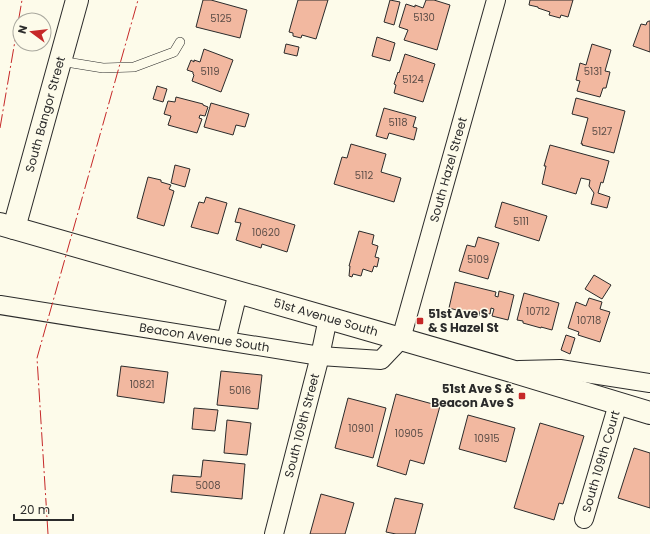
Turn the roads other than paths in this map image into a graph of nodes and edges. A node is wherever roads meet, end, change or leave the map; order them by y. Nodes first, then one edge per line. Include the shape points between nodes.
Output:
1 (77, 0) edge
2 (496, 0) edge
3 (180, 42) dead end
4 (60, 61) junction
5 (7, 226) edge
6 (238, 292) junction
7 (0, 305) edge
8 (328, 318) junction
9 (401, 339) junction
10 (226, 341) junction
11 (320, 356) junction
12 (508, 370) junction
13 (650, 383) edge
14 (618, 404) junction
15 (650, 413) edge
16 (584, 519) dead end
17 (274, 534) edge

1 - 4 street, South Bangor Street
2 - 9 street, South Hazel Street
3 - 4 lane via 174,52 134,67 103,68
4 - 5 street, South Bangor Street
5 - 6 street, 51st Avenue South
6 - 8 street, 51st Avenue South
6 - 10 street
7 - 10 street, Beacon Avenue South
8 - 9 street, 51st Avenue South
8 - 11 street, South 109th Street
9 - 11 street, Beacon Avenue South via 381,360
9 - 12 street, 51st Avenue South
10 - 11 street, Beacon Avenue South
11 - 17 street, South 109th Street
12 - 13 street via 560,369
12 - 14 street, 51st Avenue South
14 - 15 street, 51st Avenue South
14 - 16 street, South 109th Court

